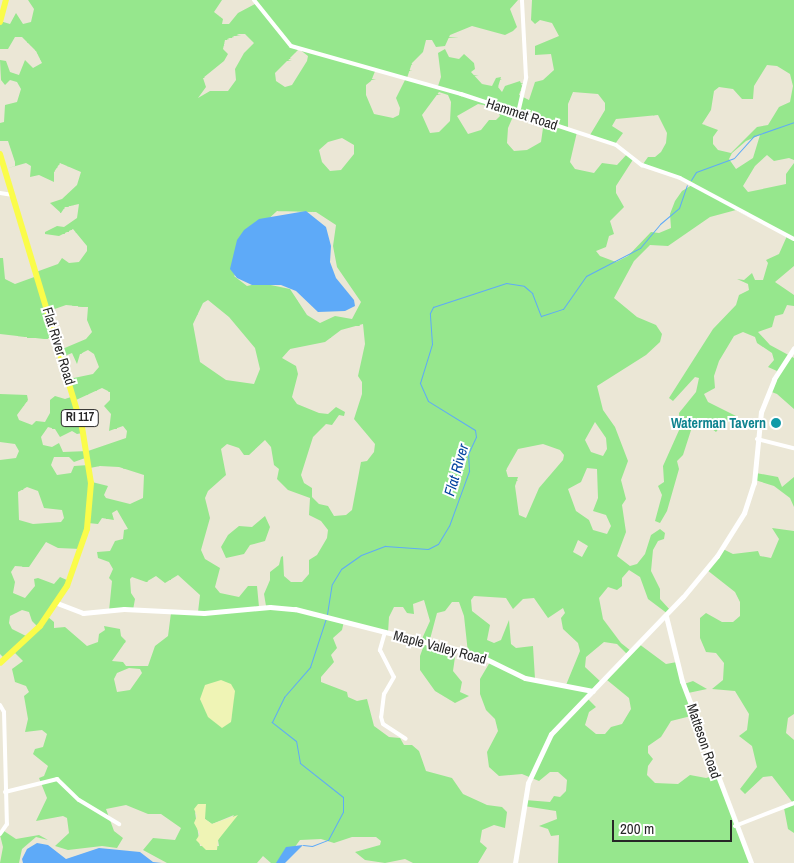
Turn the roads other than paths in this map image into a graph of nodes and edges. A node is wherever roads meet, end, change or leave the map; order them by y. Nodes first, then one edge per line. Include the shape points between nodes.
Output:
1 (6, 0) edge
2 (254, 0) edge
3 (522, 0) edge
4 (0, 22) edge
5 (518, 113) junction
6 (0, 154) edge
7 (0, 193) edge
8 (13, 196) junction
9 (794, 239) edge
10 (794, 348) edge
11 (757, 439) junction
12 (794, 448) edge
13 (57, 603) junction
14 (666, 616) junction
15 (385, 632) junction
16 (0, 664) edge
17 (593, 691) junction
18 (0, 705) edge
19 (406, 739) dead end
20 (6, 792) junction
21 (794, 803) edge
22 (119, 824) dead end
23 (735, 826) junction
24 (0, 834) edge
25 (515, 863) edge
26 (751, 863) edge

1 - 4 main road
2 - 5 street, Hammet Road via 291,46
3 - 5 street via 526,77
5 - 9 street, Hammet Road via 616,145 642,165 680,178
6 - 8 main road, Flat River Road / RI 117
7 - 8 street
8 - 13 main road, Flat River Road / RI 117 via 72,390 89,458 91,483 87,529 76,565
10 - 11 street via 766,395
11 - 12 street
11 - 14 street via 754,483 744,513 717,556
13 - 15 street, Maple Valley Road via 83,613 124,609 204,613 279,607
13 - 16 main road, Flat River Road / RI 117 via 26,642
14 - 17 street
14 - 23 street, Matteson Road via 682,680
15 - 17 street, Maple Valley Road via 480,656 525,678
15 - 19 street via 380,650 394,677 384,694 381,717 383,724
17 - 25 street via 551,734 534,766 528,783
18 - 20 street via 4,712
20 - 22 street via 57,779 79,800
20 - 24 street via 7,824
21 - 23 street
23 - 26 street, Matteson Road

